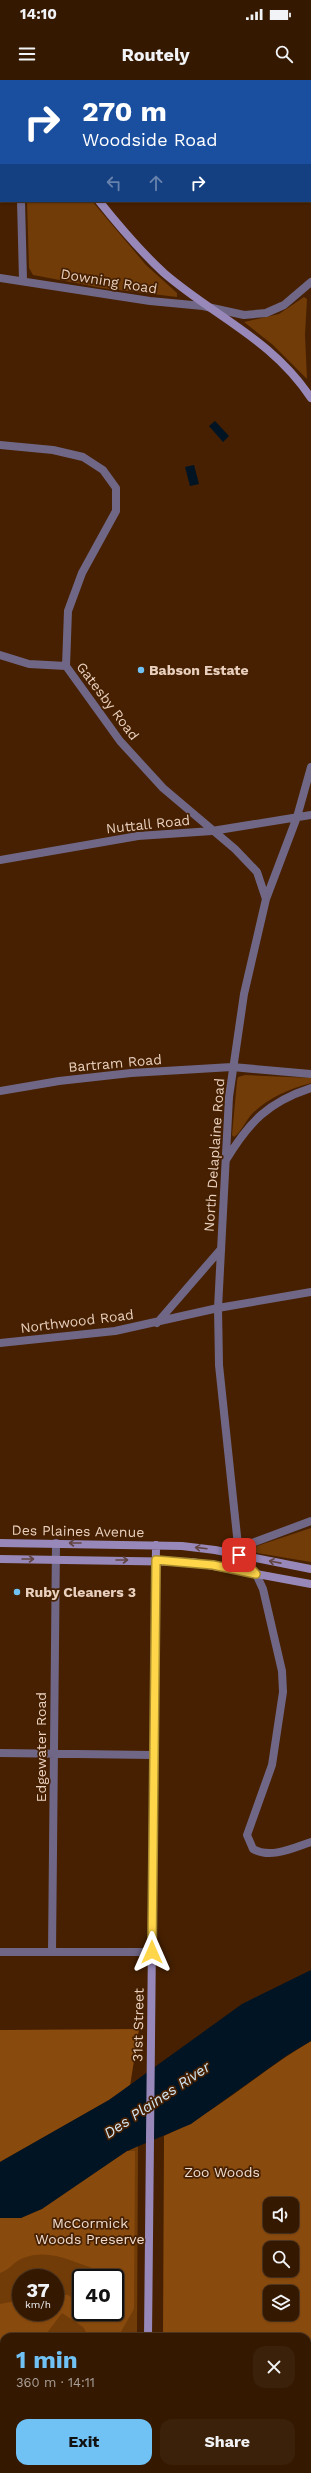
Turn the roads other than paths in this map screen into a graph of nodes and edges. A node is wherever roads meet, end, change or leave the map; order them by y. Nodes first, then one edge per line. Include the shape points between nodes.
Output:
1 (21, 202) edge
2 (100, 202) edge
3 (0, 278) edge
4 (23, 280) junction
5 (311, 282) edge
6 (214, 309) junction
7 (311, 398) edge
8 (0, 446) edge
9 (0, 655) edge
10 (66, 666) junction
11 (311, 767) edge
12 (311, 815) edge
13 (297, 817) junction
14 (212, 831) junction
15 (0, 860) edge
16 (266, 899) junction
17 (232, 1067) junction
18 (311, 1074) edge
19 (311, 1088) edge
20 (0, 1091) edge
21 (225, 1162) junction
22 (221, 1249) junction
23 (311, 1292) edge
24 (218, 1308) junction
25 (157, 1323) junction
26 (0, 1342) edge
27 (311, 1522) edge
28 (0, 1543) edge
29 (56, 1543) junction
30 (156, 1544) junction
31 (239, 1555) junction
32 (0, 1559) edge
33 (56, 1560) junction
34 (156, 1560) junction
35 (311, 1568) edge
36 (256, 1574) junction
37 (311, 1584) edge
38 (0, 1753) edge
39 (54, 1753) junction
40 (153, 1755) junction
41 (311, 1842) edge
42 (0, 1952) edge
43 (52, 1952) junction
44 (152, 1952) junction
45 (148, 2333) edge

1 - 4 street
2 - 6 street via 135,244 164,273
3 - 4 street, Downing Road
4 - 6 street, Downing Road
5 - 6 street, Downing Road via 284,306 266,313 244,315
6 - 7 street via 264,345 291,371
8 - 10 street, Gatesby Road via 53,450 83,457 103,470 116,488 116,511 82,572 68,611
9 - 10 street via 29,664
10 - 14 street, Gatesby Road via 120,741 163,788
11 - 13 street, North Delaplaine Road
12 - 13 street
13 - 14 street
13 - 16 street, North Delaplaine Road
14 - 15 street, Nuttall Road via 138,836
14 - 16 street, Nuttall Road via 235,849 256,872
16 - 17 street, North Delaplaine Road via 244,994
17 - 18 street, Bartram Road
17 - 20 street, Bartram Road via 131,1073
17 - 21 street, North Delaplaine Road
19 - 21 street via 287,1096 263,1111 247,1129
21 - 22 street, North Delaplaine Road
22 - 24 street, North Delaplaine Road
22 - 25 street
23 - 24 street, Northwood Road
24 - 25 street, Northwood Road
24 - 31 street, North Delaplaine Road via 219,1365
25 - 26 street, Northwood Road via 115,1332
27 - 31 street via 252,1543
28 - 29 street, Des Plaines Avenue
30 -> 29 street, Des Plaines Avenue
29 - 33 street, Edgewater Road
31 -> 30 street, Des Plaines Avenue
30 - 34 street, 31st Street
35 -> 31 street, Des Plaines Avenue
31 - 36 street
32 -> 33 street, Des Plaines Avenue
33 -> 34 street, Des Plaines Avenue
33 - 39 street, Edgewater Road
34 - 36 street, Des Plaines Avenue via 213,1565
34 - 40 street, 31st Street
36 - 37 street, Des Plaines Avenue
36 - 41 street via 263,1589 278,1648 283,1692 272,1764 247,1835 253,1849 267,1854
38 - 39 street
39 - 40 street
39 - 43 street, Edgewater Road
40 - 44 street, 31st Street
42 - 43 street
43 - 44 street
44 - 45 street, 31st Street

